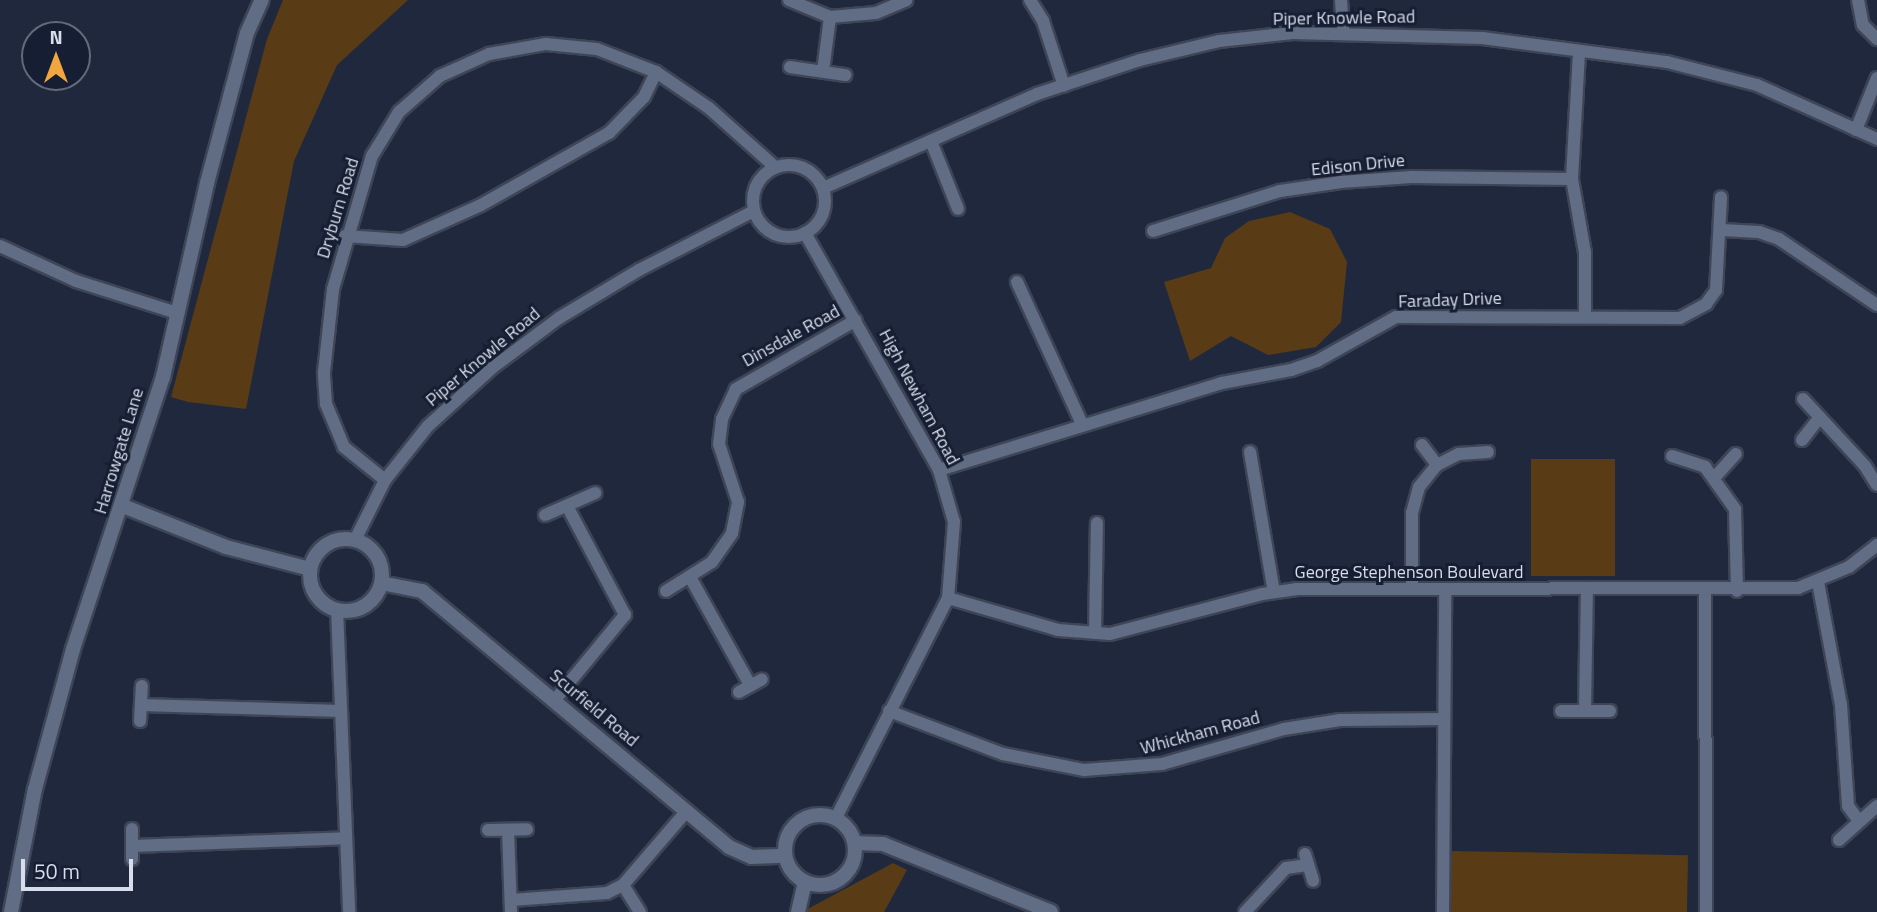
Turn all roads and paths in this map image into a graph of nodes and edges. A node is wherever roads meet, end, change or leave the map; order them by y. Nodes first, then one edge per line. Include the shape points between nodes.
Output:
1 (262, 0) edge
2 (789, 0) edge
3 (906, 0) edge
4 (1030, 0) edge
5 (1341, 0) edge
6 (1858, 0) edge
7 (830, 17) junction
8 (1343, 31) junction
9 (1877, 39) edge
10 (1579, 53) junction
11 (790, 67) dead end
12 (823, 71) junction
13 (656, 72) junction
14 (845, 75) dead end
15 (1877, 78) edge
16 (1065, 86) junction
17 (1856, 130) junction
18 (1877, 139) edge
19 (931, 141) junction
20 (775, 167) junction
21 (1572, 178) junction
22 (823, 188) junction
23 (1721, 197) dead end
24 (958, 209) dead end
25 (754, 211) junction
26 (1721, 230) junction
27 (1153, 231) dead end
28 (805, 233) junction
29 (345, 236) junction
30 (0, 247) edge
31 (1017, 282) dead end
32 (1877, 305) edge
33 (177, 313) junction
34 (1585, 315) junction
35 (856, 320) junction
36 (1803, 399) dead end
37 (1820, 418) junction
38 (1082, 424) junction
39 (1802, 440) dead end
40 (1422, 445) dead end
41 (1250, 452) dead end
42 (1488, 452) dead end
43 (1736, 454) dead end
44 (1672, 456) dead end
45 (1437, 465) junction
46 (939, 470) junction
47 (1715, 477) junction
48 (385, 480) junction
49 (1877, 485) edge
50 (595, 493) dead end
51 (123, 506) junction
52 (567, 506) junction
53 (545, 515) dead end
54 (1097, 523) dead end
55 (355, 540) junction
56 (1877, 545) edge
57 (310, 569) junction
58 (691, 577) junction
59 (1818, 582) junction
60 (381, 583) junction
61 (1412, 589) junction
62 (1445, 589) junction
63 (1587, 589) junction
64 (666, 591) dead end
65 (1704, 591) junction
66 (1737, 591) junction
67 (1274, 592) junction
68 (948, 598) junction
69 (337, 609) junction
70 (1095, 633) junction
71 (750, 685) dead end
72 (142, 686) dead end
73 (554, 701) junction
74 (141, 705) junction
75 (889, 710) junction
76 (341, 711) junction
77 (1561, 711) dead end
78 (1586, 711) junction
79 (1610, 711) dead end
80 (1444, 719) junction
81 (140, 721) dead end
82 (1877, 806) edge
83 (685, 813) junction
84 (836, 818) junction
85 (1859, 821) junction
86 (132, 829) dead end
87 (527, 829) dead end
88 (508, 830) junction
89 (488, 831) dead end
90 (346, 838) junction
91 (1839, 840) dead end
92 (855, 843) junction
93 (784, 856) junction
94 (1313, 881) dead end
95 (805, 882) junction
96 (623, 885) junction
97 (511, 906) edge
98 (11, 912) edge
99 (349, 912) edge
100 (640, 912) edge
101 (798, 912) edge
102 (1051, 912) edge
103 (1245, 912) edge
104 (1443, 912) edge
105 (1706, 912) edge

1 - 33 street, Harrowgate Lane via 247,33
2 - 7 street
3 - 7 street via 876,13
4 - 16 street via 1043,21
5 - 8 street
6 - 9 street via 1863,25
7 - 12 street
8 - 10 street, Piper Knowle Road via 1482,38
8 - 16 street, Piper Knowle Road via 1219,41 1140,60
10 - 17 street, Piper Knowle Road via 1718,72
10 - 21 street
11 - 12 street
12 - 14 street
13 - 20 street, Dryburn Road via 709,108
13 - 29 street via 644,97 609,133 481,205 402,240
13 - 29 street, Dryburn Road via 597,49 546,44 489,54 440,76 399,112 372,156
15 - 17 street
16 - 19 street, Piper Knowle Road
17 - 18 street, Piper Knowle Road
19 - 22 street, Piper Knowle Road
19 - 24 street
20 - 22 street via 805,168
20 - 25 street via 755,187
21 - 27 street, Edison Drive via 1410,177 1341,182 1280,191
21 - 34 street via 1585,253
22 - 28 street via 823,212
23 - 26 street, Faraday Drive
25 - 28 street via 776,234
25 - 48 street, Piper Knowle Road via 639,270 529,338 428,426
26 - 32 street via 1759,232 1779,239
26 - 34 street, Faraday Drive via 1716,290 1706,304 1680,318
28 - 35 street, High Newham Road
29 - 48 street, Dryburn Road via 333,289 324,372 326,404 344,447
30 - 33 street via 76,281
31 - 38 street
33 - 51 street, Harrowgate Lane
34 - 38 street, Faraday Drive via 1396,317 1304,365 1222,383
35 - 46 street, High Newham Road
35 - 58 street, Dinsdale Road via 736,389 722,419 719,444 738,502 737,517 725,549
36 - 37 street
37 - 39 street
37 - 49 street
38 - 46 street, Faraday Drive
40 - 45 street
41 - 67 street
42 - 45 street via 1459,454
43 - 47 street
44 - 47 street via 1689,459
45 - 61 street via 1419,487 1412,513
46 - 68 street, High Newham Road via 954,522
47 - 66 street via 1735,509
48 - 55 street, Piper Knowle Road
50 - 52 street
51 - 57 street via 226,547
51 - 98 street, Harrowgate Lane via 73,649 35,789
52 - 53 street
52 - 73 street via 625,615
54 - 70 street
55 - 57 street via 331,541 321,548
55 - 60 street via 377,556
56 - 59 street, George Stephenson Boulevard via 1849,567
57 - 69 street via 316,594
58 - 64 street, Dinsdale Road
58 - 71 street
59 - 66 street, George Stephenson Boulevard via 1798,588
59 - 85 street via 1841,705 1848,806
60 - 69 street via 365,605
60 - 73 street, Scurfield Road via 422,591
61 - 62 street, George Stephenson Boulevard
61 - 67 street, George Stephenson Boulevard
62 - 63 street, George Stephenson Boulevard
62 - 80 street
63 - 65 street, George Stephenson Boulevard
63 - 78 street
65 - 66 street, George Stephenson Boulevard
65 - 105 street
67 - 70 street, George Stephenson Boulevard via 1128,632
68 - 70 street, George Stephenson Boulevard via 1058,630
68 - 75 street, High Newham Road
69 - 76 street
72 - 74 street
73 - 83 street, Scurfield Road
74 - 76 street
74 - 81 street
75 - 80 street, Whickham Road via 1003,754 1084,770 1162,764 1273,732 1329,722
75 - 84 street, High Newham Road
76 - 90 street
77 - 78 street
78 - 79 street
80 - 104 street
82 - 85 street
83 - 93 street, Scurfield Road via 729,847 751,857
83 - 96 street
84 - 92 street
84 - 93 street via 821,814 795,825
85 - 91 street
86 - 90 street via 132,853
87 - 88 street
88 - 89 street
88 - 97 street
90 - 99 street
92 - 95 street via 854,861 841,880
92 - 102 street via 883,844
93 - 95 street
94 - 103 street via 1307,860 1286,868
95 - 101 street
96 - 97 street
96 - 100 street

